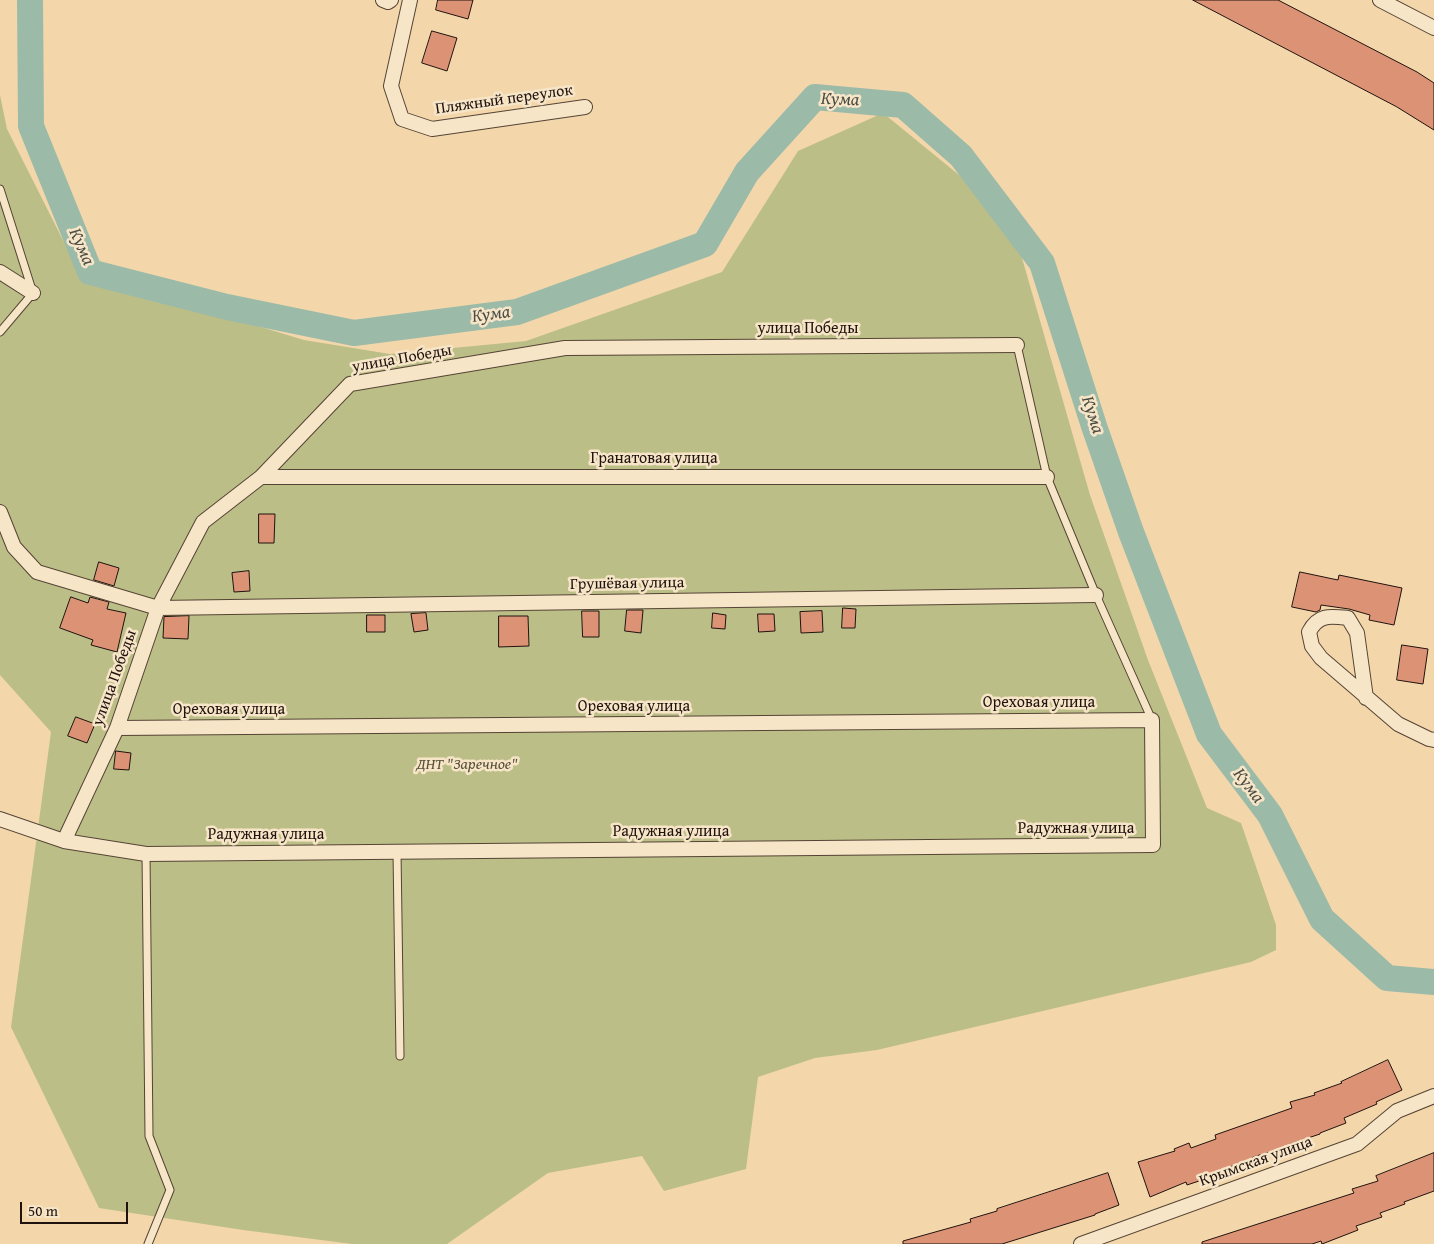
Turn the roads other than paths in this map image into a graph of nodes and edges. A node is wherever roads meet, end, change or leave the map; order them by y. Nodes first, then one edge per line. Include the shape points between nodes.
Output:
1 (383, 0) edge
2 (391, 0) edge
3 (410, 0) edge
4 (1380, 0) edge
5 (1434, 28) edge
6 (585, 106) dead end
7 (0, 189) edge
8 (0, 272) edge
9 (33, 293) junction
10 (0, 332) edge
11 (1017, 345) joint
12 (261, 477) junction
13 (1048, 477) junction
14 (0, 512) edge
15 (1096, 595) junction
16 (158, 608) junction
17 (1366, 698) junction
18 (1152, 720) junction
19 (117, 728) junction
20 (1434, 740) edge
21 (0, 819) edge
22 (64, 841) junction
23 (397, 852) junction
24 (146, 854) junction
25 (400, 1056) dead end
26 (1434, 1096) edge
27 (148, 1244) edge
28 (1081, 1244) edge

1 - 2 street
3 - 6 street, Пляжный переулок via 391,86 402,119 432,129
4 - 5 street
7 - 9 lane
8 - 9 street
9 - 10 lane
11 - 12 street, улица Победы via 565,348 360,382 350,384
11 - 13 lane
12 - 13 street, Гранатовая улица
12 - 16 street, улица Победы via 203,522
13 - 15 lane
14 - 16 street, Грушёвая улица via 14,547 37,572
15 - 16 street, Грушёвая улица
15 - 18 lane
16 - 19 street, улица Победы
17 - 17 street via 1312,646 1309,632 1314,622 1328,616 1348,618 1357,633
17 - 20 street via 1398,724
18 - 19 street, Ореховая улица
18 - 23 street, Радужная улица via 1153,845
19 - 22 street, улица Победы
21 - 22 street
22 - 24 street, Радужная улица
23 - 24 street, Радужная улица
23 - 25 lane
24 - 27 lane via 149,1136 170,1190
26 - 28 street, Крымская улица via 1397,1111 1358,1144

